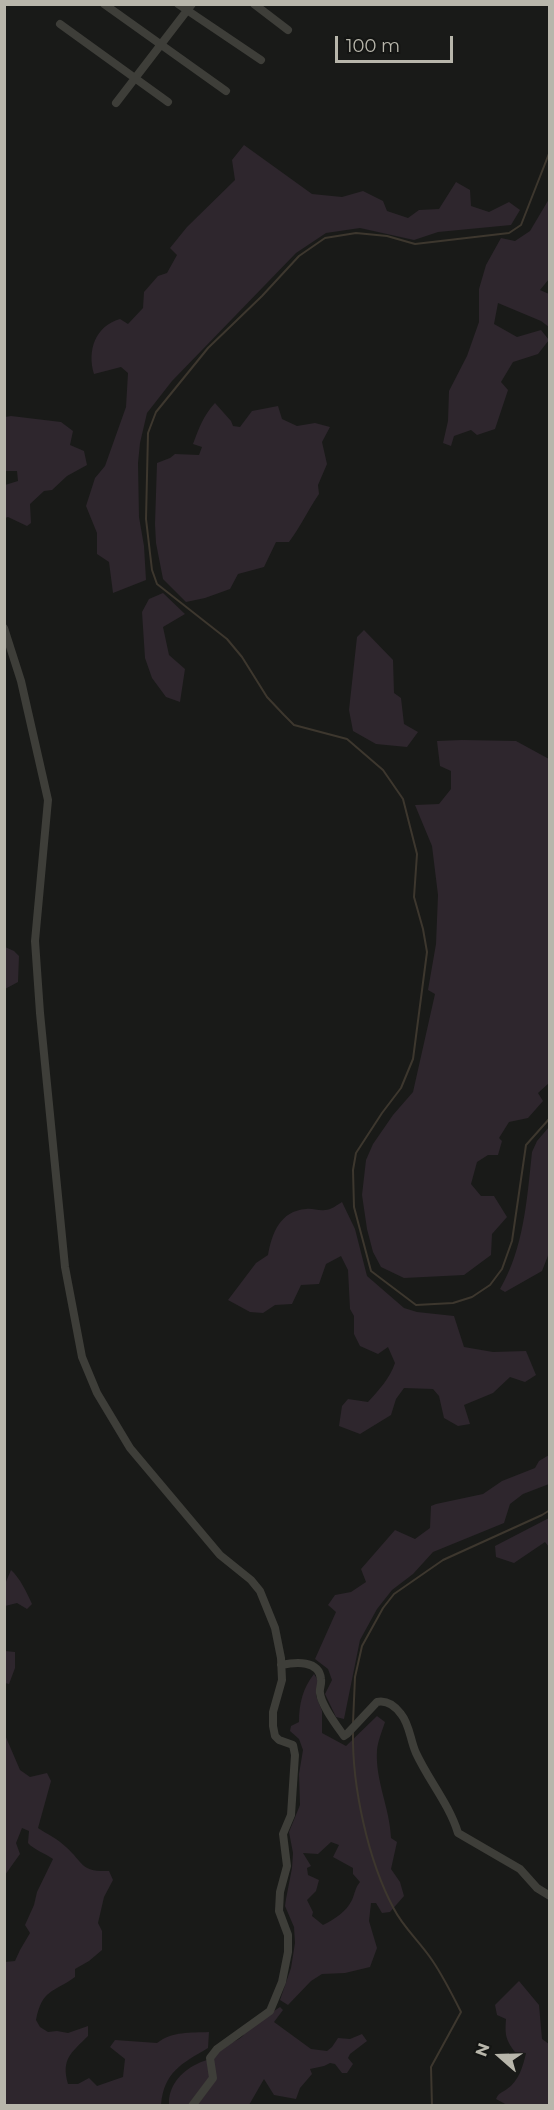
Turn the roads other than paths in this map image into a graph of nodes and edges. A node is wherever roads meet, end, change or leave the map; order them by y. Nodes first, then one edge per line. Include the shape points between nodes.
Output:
1 (104, 4) edge
2 (178, 4) edge
3 (254, 4) edge
4 (190, 8) edge
5 (60, 24) dead end
6 (288, 30) dead end
7 (161, 45) junction
8 (261, 60) dead end
9 (135, 78) junction
10 (226, 91) dead end
11 (168, 102) dead end
12 (116, 103) dead end
13 (4, 627) edge
14 (281, 1665) junction
15 (549, 1896) edge
16 (192, 2106) edge

1 - 7 street
2 - 4 street
3 - 6 street
4 - 7 street
4 - 8 street
5 - 9 street
7 - 9 street
7 - 10 street
9 - 11 street
9 - 12 street
13 - 14 street via 21,681 48,801 35,941 39,1012 64,1267 82,1357 97,1393 130,1448 220,1556 260,1592 275,1628
14 - 15 street via 304,1664 319,1671 319,1693 344,1736 377,1702 387,1702 397,1709 458,1833 520,1869
14 - 16 street via 273,1726 275,1736 293,1746 296,1755 291,1815 283,1834 287,1866 279,1911 288,1935 288,1952 282,1982 270,2012 210,2058 213,2078

